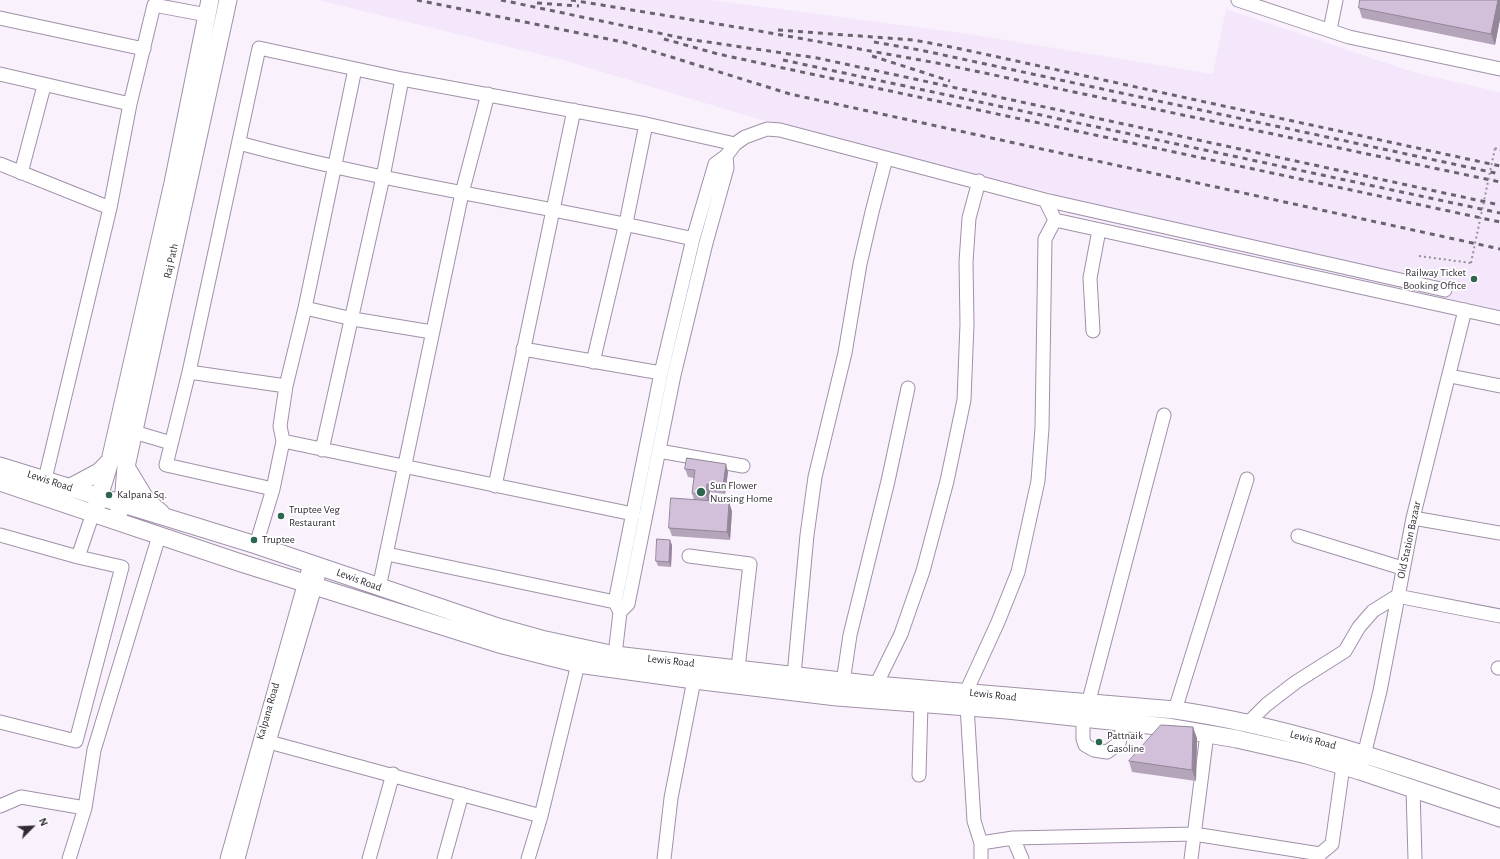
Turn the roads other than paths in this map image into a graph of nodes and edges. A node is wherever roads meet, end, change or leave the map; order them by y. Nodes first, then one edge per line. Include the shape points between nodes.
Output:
1 (228, 0) edge
2 (1238, 0) edge
3 (1336, 0) edge
4 (209, 8) edge
5 (0, 18) edge
6 (1330, 30) junction
7 (144, 49) junction
8 (355, 69) junction
9 (1500, 69) edge
10 (0, 74) edge
11 (402, 79) junction
12 (44, 86) junction
13 (488, 94) junction
14 (130, 104) junction
15 (574, 110) junction
16 (646, 124) junction
17 (239, 143) junction
18 (735, 144) junction
19 (726, 156) junction
20 (886, 158) junction
21 (0, 164) edge
22 (335, 166) junction
23 (21, 173) junction
24 (383, 177) junction
25 (979, 181) junction
26 (462, 193) junction
27 (1045, 200) junction
28 (110, 208) junction
29 (554, 209) junction
30 (1055, 220) junction
31 (626, 223) junction
32 (1099, 230) junction
33 (693, 239) junction
34 (1445, 290) dead end
35 (305, 308) junction
36 (1466, 310) junction
37 (353, 318) junction
38 (1500, 318) edge
39 (1093, 331) dead end
40 (432, 332) junction
41 (523, 350) junction
42 (593, 362) junction
43 (189, 372) junction
44 (661, 373) junction
45 (1450, 376) junction
46 (286, 386) junction
47 (1500, 386) edge
48 (908, 388) dead end
49 (1164, 415) dead end
50 (134, 432) junction
51 (283, 441) junction
52 (171, 443) junction
53 (322, 450) junction
54 (659, 451) junction
55 (110, 461) junction
56 (0, 466) edge
57 (406, 466) junction
58 (743, 466) dead end
59 (126, 467) junction
60 (45, 479) junction
61 (1247, 479) dead end
62 (0, 482) edge
63 (496, 486) junction
64 (69, 488) junction
65 (273, 489) junction
66 (99, 497) junction
67 (123, 503) junction
68 (93, 513) junction
69 (633, 514) junction
70 (167, 518) junction
71 (1413, 518) junction
72 (114, 521) junction
73 (1500, 533) edge
74 (0, 535) edge
75 (160, 536) junction
76 (1298, 536) dead end
77 (256, 546) junction
78 (387, 554) junction
79 (689, 556) dead end
80 (78, 557) junction
81 (316, 565) junction
82 (1402, 568) junction
83 (310, 584) junction
84 (379, 588) junction
85 (1397, 596) junction
86 (618, 607) junction
87 (1500, 616) edge
88 (615, 655) junction
89 (578, 664) junction
90 (738, 668) junction
91 (794, 675) junction
92 (694, 680) junction
93 (843, 682) junction
94 (876, 685) junction
95 (966, 699) junction
96 (921, 704) junction
97 (1175, 710) junction
98 (1085, 711) junction
99 (0, 722) edge
100 (1124, 723) junction
101 (1248, 723) junction
102 (1207, 734) junction
103 (269, 742) junction
104 (1364, 754) junction
105 (1343, 766) junction
106 (1360, 771) junction
107 (393, 774) junction
108 (919, 775) dead end
109 (1412, 789) junction
110 (462, 794) junction
111 (1500, 799) edge
112 (0, 806) edge
113 (85, 808) junction
114 (541, 816) junction
115 (1500, 818) edge
116 (1194, 834) junction
117 (1013, 838) junction
118 (980, 844) junction
119 (1319, 857) edge
120 (69, 859) edge
121 (227, 859) edge
122 (238, 859) edge
123 (369, 859) edge
124 (444, 859) edge
125 (528, 859) edge
126 (664, 859) edge
127 (981, 859) edge
128 (1022, 859) edge
129 (1191, 859) edge
130 (1415, 859) edge

1 - 50 main road, Raj Path
2 - 6 street
3 - 6 street
4 - 7 street via 154,5
4 - 55 main road, Raj Path via 173,184
5 - 7 street
6 - 9 street via 1356,39
7 - 14 street
8 - 11 street
8 - 17 street via 258,48
8 - 22 street
10 - 12 street
11 - 13 street
11 - 24 street
12 - 14 street
12 - 23 street
13 - 15 street
13 - 26 street
14 - 28 street
15 - 16 street
15 - 29 street
16 - 18 street
16 - 31 street
17 - 22 street
17 - 43 street
18 - 19 street
18 - 20 street via 767,129 780,130
19 - 33 street via 715,164
19 - 54 street via 727,168 674,374
20 - 25 street
20 - 91 street via 860,264 845,353 815,478 807,534
21 - 23 street
22 - 24 street
22 - 35 street
23 - 28 street
24 - 26 street
24 - 37 street
25 - 27 street
25 - 94 street via 969,218 966,255 964,400 947,481 923,571 901,634
26 - 29 street
26 - 40 street
27 - 30 street
27 - 34 street
28 - 60 street
29 - 31 street
29 - 41 street
30 - 32 street
30 - 95 street via 1045,239 1042,428 1038,481 1018,572
31 - 33 street
31 - 42 street
32 - 36 street
32 - 39 street via 1090,278
33 - 44 street
35 - 37 street
35 - 46 street
36 - 38 street
36 - 45 street, Old Station Bazaar
37 - 40 street
37 - 53 street
40 - 57 street
41 - 42 street
41 - 63 street
42 - 44 street
43 - 46 street
43 - 52 street
44 - 69 street
45 - 47 street
45 - 71 street, Old Station Bazaar
46 - 51 street via 280,426
48 - 93 street via 850,635
49 - 98 street
50 - 52 street
50 - 59 main road, Raj Path
51 - 53 street
51 - 65 street
52 - 65 street via 166,465
53 - 57 street
54 - 58 street
54 - 86 street via 628,604
55 - 64 main road via 99,472
55 - 66 main road, Raj Path
56 - 60 main road, Lewis Road
57 - 63 street
57 - 78 street
59 - 67 main road, Raj Path
59 - 70 main road via 146,500
60 - 64 main road, Lewis Road
61 - 97 street
62 - 68 main road, Lewis Road
63 - 69 street
64 - 66 main road, Lewis Road
65 - 77 street
66 - 67 main road, Lewis Road
66 - 68 main road, Raj Path
67 - 70 main road, Lewis Road
67 - 72 main road, Raj Path
68 - 72 main road, Lewis Road
68 - 80 street
69 - 86 street
70 - 77 main road, Lewis Road
71 - 73 street
71 - 82 street, Old Station Bazaar
72 - 75 main road, Lewis Road
74 - 80 street
75 - 83 main road, Lewis Road
75 - 113 street via 94,750
76 - 82 street
77 - 81 main road, Lewis Road
78 - 84 street
78 - 86 street
79 - 90 street via 750,564
80 - 99 street via 122,568 76,741
81 - 83 street, Kalpana Road
81 - 84 main road, Lewis Road
82 - 85 street, Old Station Bazaar
83 - 89 main road, Lewis Road via 500,644
83 - 103 street, Kalpana Road
83 - 121 street, Kalpana Road
84 - 88 main road, Lewis Road via 512,631
85 - 87 street
85 - 101 street via 1373,612 1359,627 1345,651 1296,682
85 - 104 street, Old Station Bazaar via 1380,691
86 - 88 street
88 - 90 main road, Lewis Road
89 - 92 main road, Lewis Road
89 - 114 street
90 - 91 main road, Lewis Road
91 - 93 main road, Lewis Road
92 - 96 main road, Lewis Road via 837,698
92 - 126 street via 671,798
93 - 94 main road, Lewis Road
94 - 95 main road, Lewis Road
95 - 96 main road, Lewis Road
95 - 98 main road, Lewis Road
95 - 118 street via 974,822
96 - 108 street
97 - 98 main road, Lewis Road
97 - 101 main road, Lewis Road
98 - 100 main road, Lewis Road
98 - 100 street via 1085,745 1101,752 1107,752 1119,743
100 - 102 main road, Lewis Road
101 - 104 main road, Lewis Road
102 - 105 main road, Lewis Road via 1276,747
102 - 116 street
103 - 107 street
103 - 122 street, Kalpana Road
104 - 106 street, Old Station Bazaar
104 - 111 main road, Lewis Road
105 - 106 main road, Lewis Road
105 - 119 street via 1332,844
106 - 109 main road, Lewis Road
107 - 110 street
107 - 123 street
109 - 115 main road, Lewis Road
109 - 130 street
110 - 114 street
110 - 124 street
112 - 113 street via 20,797
113 - 120 street
114 - 125 street
116 - 117 street
116 - 119 street
116 - 129 street
117 - 118 street
117 - 128 street
118 - 127 street

